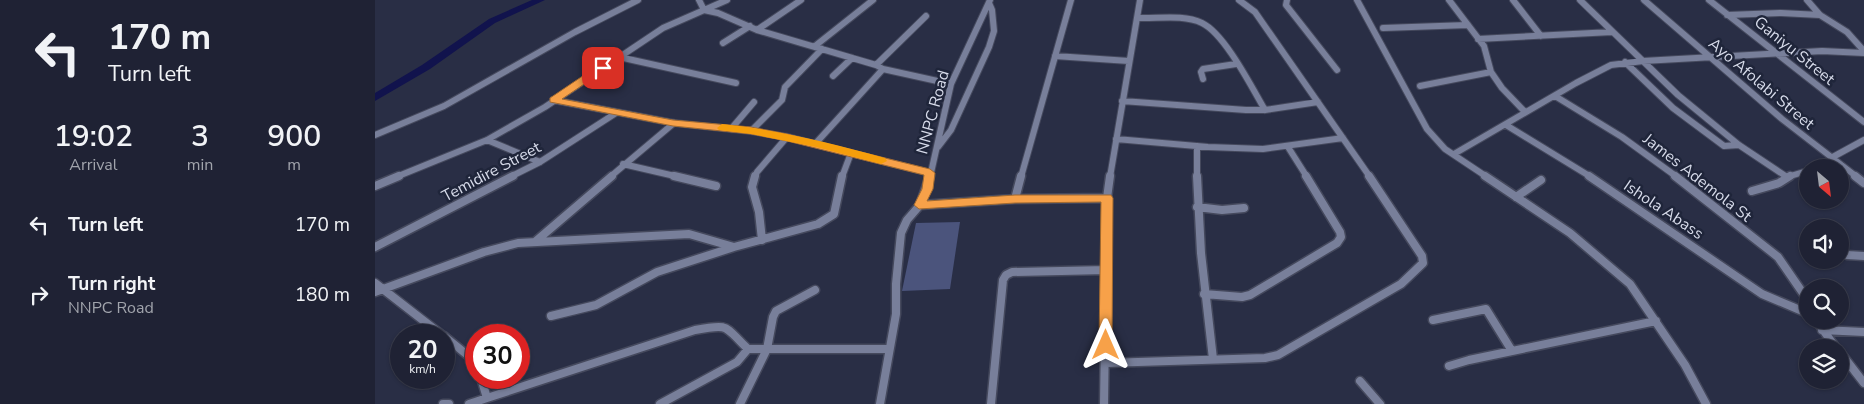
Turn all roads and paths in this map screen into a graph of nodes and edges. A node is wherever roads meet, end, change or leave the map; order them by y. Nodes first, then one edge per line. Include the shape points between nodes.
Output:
1 (638, 0) edge
2 (699, 0) edge
3 (727, 0) edge
4 (801, 0) edge
5 (873, 0) edge
6 (1071, 0) edge
7 (1141, 0) edge
8 (1239, 0) edge
9 (1287, 0) edge
10 (1353, 0) edge
11 (1357, 0) edge
12 (1449, 0) edge
13 (1513, 0) edge
14 (1580, 0) edge
15 (1644, 0) edge
16 (1709, 0) edge
17 (1807, 0) edge
18 (990, 2) edge
19 (703, 10) junction
20 (1727, 15) junction
21 (1820, 15) junction
22 (926, 16) dead end
23 (1137, 18) junction
24 (749, 26) junction
25 (993, 26) junction
26 (1468, 26) junction
27 (1383, 28) dead end
28 (979, 29) junction
29 (757, 30) junction
30 (1612, 32) junction
31 (1541, 36) junction
32 (1478, 39) junction
33 (723, 43) dead end
34 (819, 48) junction
35 (1863, 53) edge
36 (1777, 54) junction
37 (619, 56) junction
38 (1055, 56) junction
39 (1709, 57) junction
40 (852, 58) junction
41 (1129, 61) junction
42 (1643, 61) junction
43 (1625, 62) junction
44 (1236, 64) junction
45 (876, 65) junction
46 (883, 70) junction
47 (1337, 70) dead end
48 (1491, 72) junction
49 (833, 76) dead end
50 (1203, 79) dead end
51 (736, 83) dead end
52 (951, 84) junction
53 (1420, 86) dead end
54 (1555, 96) junction
55 (553, 100) junction
56 (1122, 101) junction
57 (754, 102) dead end
58 (1318, 102) junction
59 (1265, 110) junction
60 (1525, 112) junction
61 (616, 113) junction
62 (1864, 122) edge
63 (673, 123) junction
64 (1506, 125) junction
65 (731, 128) junction
66 (751, 130) junction
67 (375, 135) edge
68 (787, 137) junction
69 (1343, 138) junction
70 (1116, 139) junction
71 (487, 140) junction
72 (1864, 140) edge
73 (816, 143) junction
74 (1739, 145) junction
75 (1197, 146) junction
76 (1288, 147) junction
77 (936, 149) junction
78 (851, 153) junction
79 (1454, 154) junction
80 (1831, 158) joint
81 (540, 162) junction
82 (623, 164) junction
83 (1849, 171) edge
84 (930, 173) junction
85 (1799, 173) edge
86 (1787, 177) junction
87 (1541, 180) dead end
88 (1864, 183) edge
89 (375, 186) edge
90 (716, 186) dead end
91 (1752, 191) dead end
92 (1516, 197) junction
93 (1107, 198) junction
94 (1015, 199) junction
95 (919, 205) junction
96 (1197, 207) junction
97 (1245, 208) dead end
98 (762, 240) junction
99 (536, 241) junction
100 (375, 247) edge
101 (734, 247) junction
102 (1849, 255) edge
103 (1864, 256) edge
104 (1106, 270) junction
105 (1799, 287) edge
106 (377, 288) edge
107 (815, 290) dead end
108 (1204, 294) junction
109 (1799, 310) edge
110 (551, 316) dead end
111 (1433, 320) dead end
112 (1656, 320) junction
113 (426, 324) edge
114 (1822, 330) joint
115 (1864, 332) edge
116 (1829, 339) edge
117 (455, 345) edge
118 (748, 349) junction
119 (767, 349) junction
120 (889, 349) junction
121 (1512, 351) junction
122 (465, 353) edge
123 (1213, 359) junction
124 (1106, 363) junction
125 (1849, 364) edge
126 (1449, 366) dead end
127 (1359, 381) dead end
128 (1864, 383) edge
129 (484, 389) edge
130 (487, 398) junction
131 (443, 404) edge
132 (449, 404) edge
133 (469, 404) edge
134 (660, 404) edge
135 (740, 404) edge
136 (880, 404) edge
137 (991, 404) edge
138 (1104, 404) edge
139 (1380, 404) edge
140 (1706, 404) edge

1 - 67 street via 444,106
2 - 19 street
3 - 19 street
4 - 29 street
5 - 34 street via 842,22
6 - 38 street
7 - 23 street
8 - 58 street via 1255,12
9 - 47 street via 1286,5
10 - 11 street
11 - 79 street via 1427,129
12 - 26 street
13 - 31 street
14 - 30 street
15 - 39 street, Ayo Afolabi Street
16 - 20 street, Ganiyu Street
17 - 21 street
18 - 25 street
18 - 28 street, NNPC Road
19 - 24 street
19 - 37 street via 663,28
20 - 21 street
20 - 36 street, Ganiyu Street
21 - 35 street via 1847,32
22 - 45 street
23 - 41 street
23 - 44 street via 1194,20 1208,25
24 - 29 street
24 - 33 street
25 - 28 street
25 - 77 street via 995,31 972,86 951,130
26 - 27 street
26 - 32 street
28 - 52 street, NNPC Road
29 - 34 street
30 - 31 street
30 - 42 street
31 - 32 street
32 - 48 street via 1486,51
34 - 40 street
34 - 66 street via 785,87 782,100
35 - 36 street
36 - 39 street
36 - 62 street, Ganiyu Street
37 - 51 street
37 - 55 street
38 - 41 street
38 - 94 street
39 - 42 street
39 - 80 street, Ayo Afolabi Street
40 - 45 street
40 - 49 street
41 - 56 street
42 - 43 street
42 - 74 street via 1678,95
43 - 54 street via 1605,67
43 - 74 street via 1673,108 1724,146
44 - 50 street via 1203,69
44 - 59 street
45 - 46 street
46 - 52 street
46 - 73 street
48 - 53 street
48 - 60 street
52 - 77 street, NNPC Road
54 - 60 street
54 - 105 street, James Ademola St via 1657,162 1778,257
55 - 61 street
55 - 71 street
56 - 59 street
56 - 70 street
57 - 65 street
58 - 59 street
58 - 69 street
60 - 64 street
61 - 63 street
61 - 81 street, Temidire Street
63 - 65 street
63 - 82 street
64 - 79 street
64 - 109 street, Ishola Abass via 1610,189 1762,294
65 - 66 street
66 - 68 street
68 - 73 street
68 - 98 street via 757,172 752,187
69 - 76 street
69 - 123 street via 1417,247 1423,263 1401,284 1278,355
70 - 75 street
70 - 93 street
71 - 81 street
71 - 89 street
72 - 80 street
73 - 78 street
74 - 86 street
75 - 76 street
75 - 96 street
76 - 108 street via 1315,188 1341,238 1250,296
77 - 84 street, NNPC Road
78 - 84 street
78 - 98 street via 839,184 834,214 818,224
79 - 92 street
81 - 100 street, Temidire Street
82 - 90 street
82 - 99 street
83 - 88 street, Ayo Afolabi Street
84 - 95 street, NNPC Road
85 - 86 street
86 - 91 street via 1779,183
87 - 92 street
92 - 112 street via 1617,273 1640,296
93 - 94 street
93 - 104 street
94 - 95 street
95 - 120 street, NNPC Road via 901,233 896,314
96 - 97 street
96 - 108 street
98 - 101 street
99 - 101 street via 689,234
99 - 106 street via 484,252
101 - 110 street via 657,272 596,305
102 - 103 street
104 - 124 street
104 - 137 street via 1011,272 1005,275
106 - 113 street
107 - 119 street via 776,311
108 - 123 street
111 - 121 street via 1486,309
112 - 121 street
112 - 140 street
114 - 115 street
114 - 116 street
117 - 122 street
118 - 119 street
118 - 130 street via 733,331 723,326 695,330
118 - 134 street via 737,362
119 - 120 street
119 - 135 street
120 - 136 street, NNPC Road
121 - 126 street
123 - 124 street
124 - 138 street
125 - 128 street
127 - 139 street
129 - 130 street
130 - 133 street
131 - 132 street

